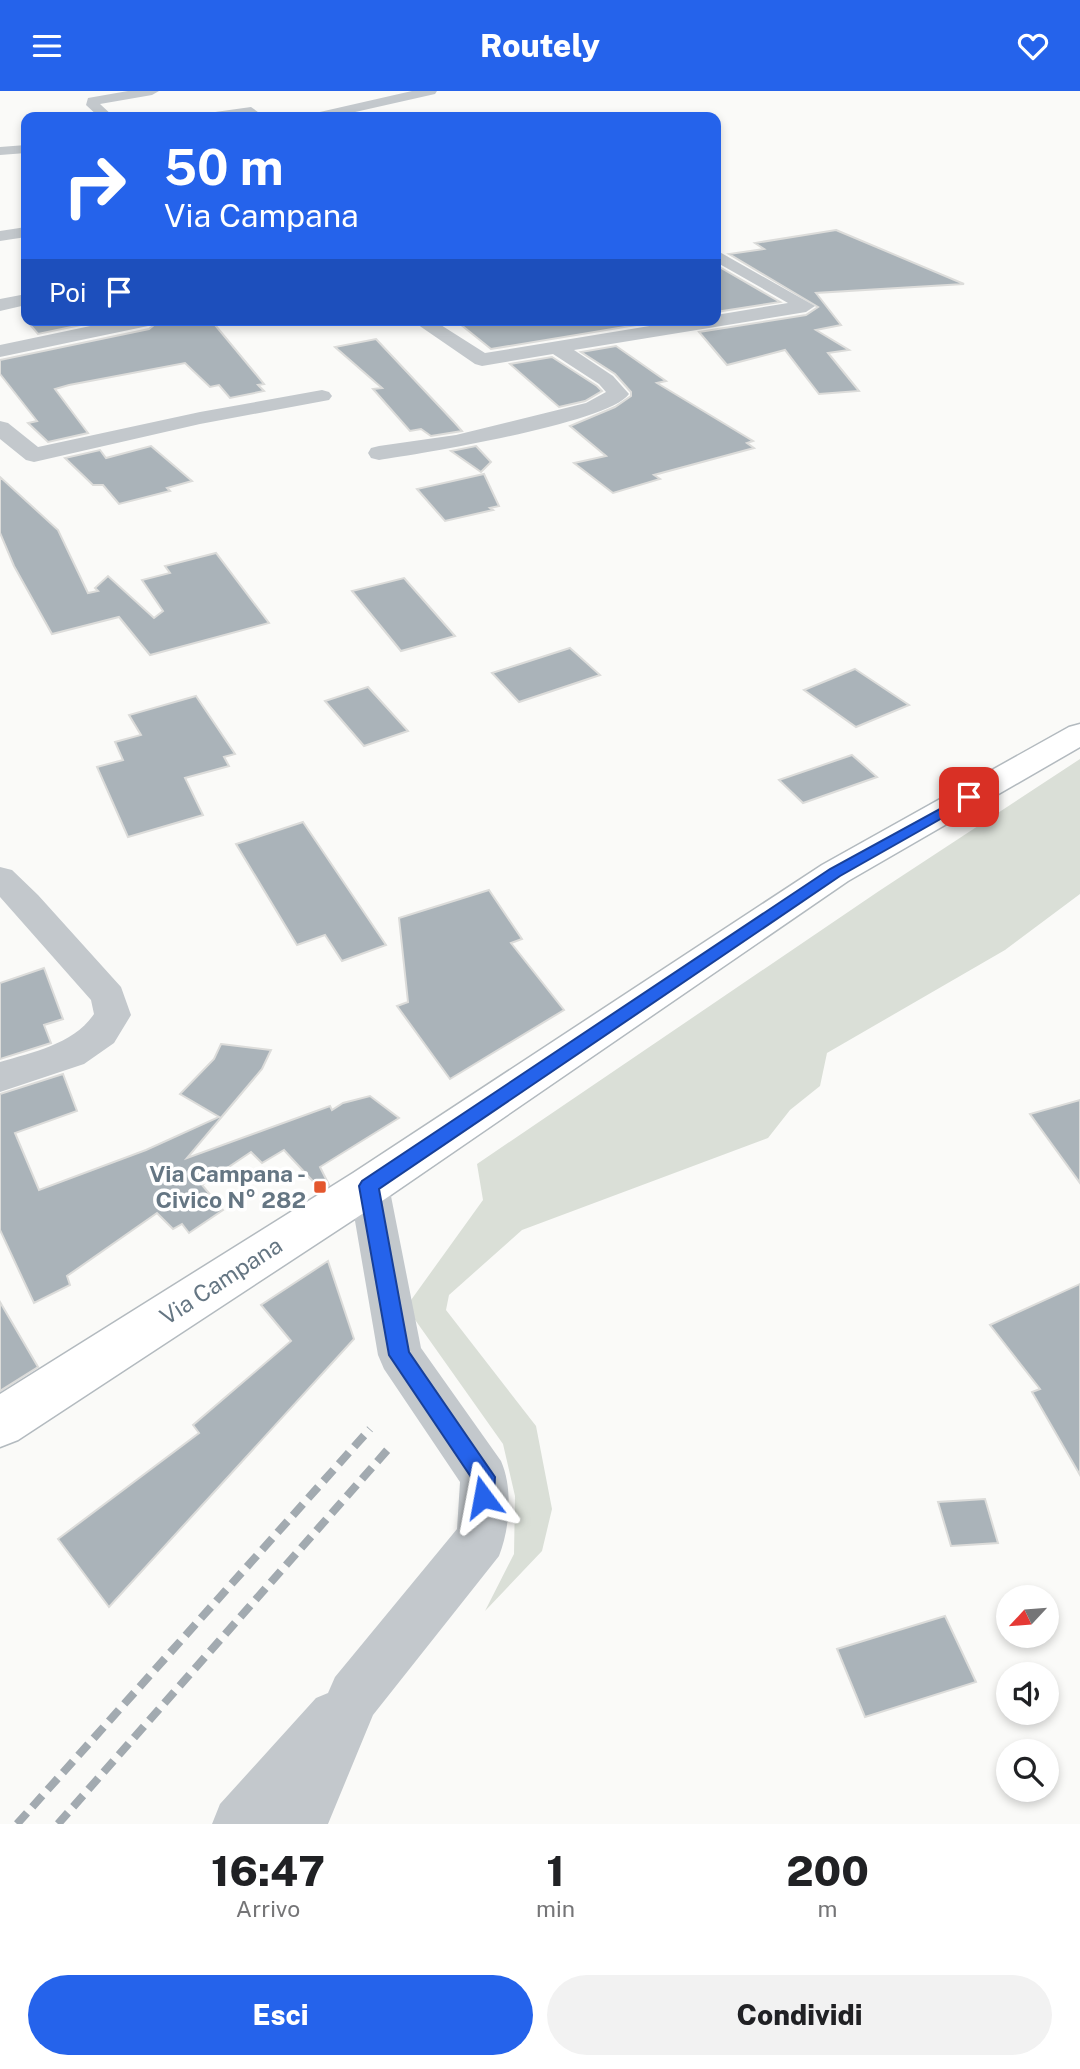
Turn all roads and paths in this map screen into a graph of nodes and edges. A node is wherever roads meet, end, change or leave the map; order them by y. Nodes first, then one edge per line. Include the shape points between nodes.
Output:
1 (152, 91) edge
2 (430, 91) edge
3 (101, 112) edge
4 (338, 112) edge
5 (21, 233) edge
6 (0, 236) edge
7 (721, 258) edge
8 (21, 301) edge
9 (0, 305) edge
10 (721, 320) edge
11 (119, 326) edge
12 (429, 326) edge
13 (687, 326) edge
14 (557, 348) junction
15 (0, 351) edge
16 (322, 396) dead end
17 (0, 428) edge
18 (379, 453) dead end
19 (1080, 734) edge
20 (0, 878) edge
21 (0, 1077) edge
22 (369, 1186) junction
23 (0, 1423) edge
24 (354, 1696) junction
25 (240, 1824) edge
26 (300, 1824) edge

1 - 3 street via 93,101
2 - 4 street
5 - 6 street
7 - 10 street via 806,306
8 - 9 street
11 - 15 street
12 - 14 street via 482,361
13 - 14 street
14 - 18 street via 619,394 593,408 456,442
16 - 17 street via 34,455
19 - 22 main road, Via Campana via 835,873
20 - 21 street via 108,996 113,1015 101,1034 71,1054
22 - 23 main road, Via Campana
22 - 24 street via 400,1355 484,1477 481,1538
24 - 25 street
24 - 26 street

